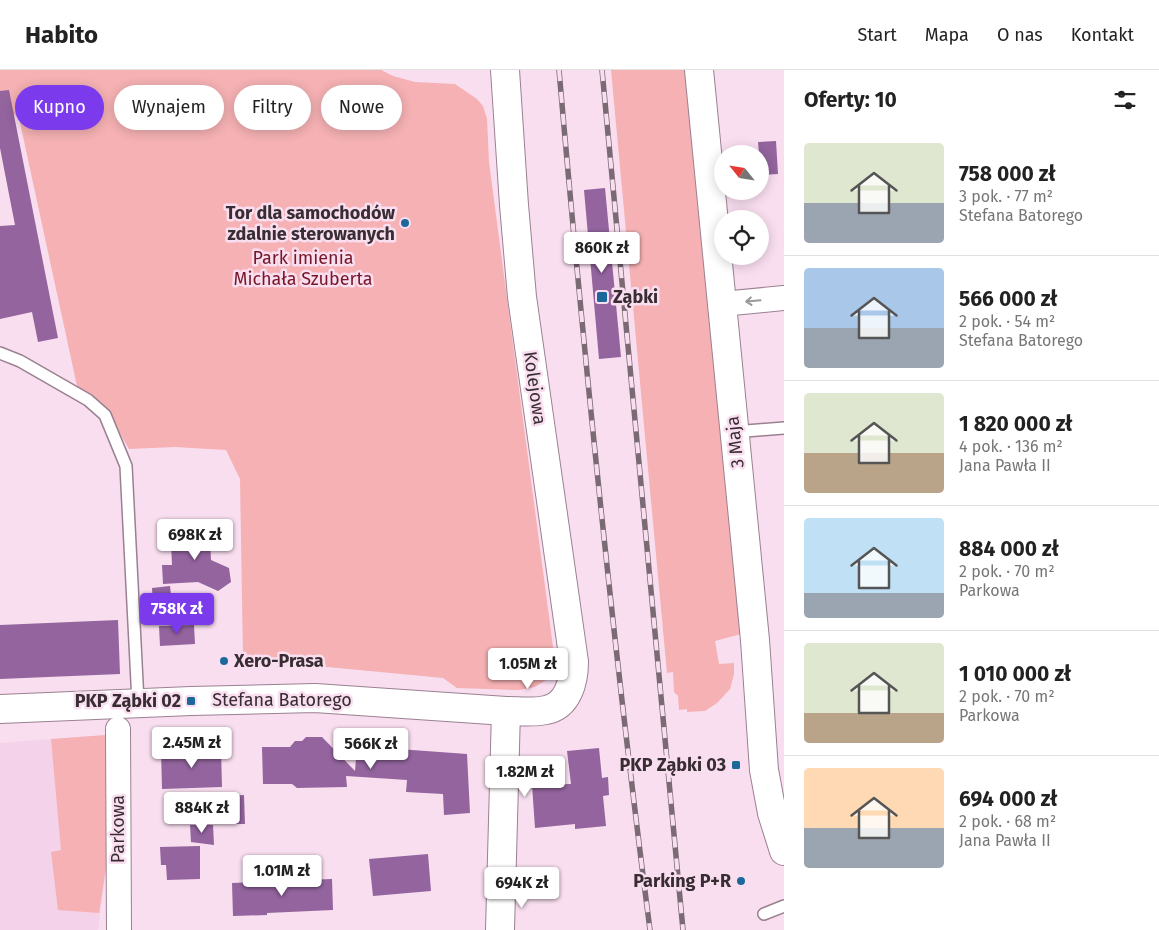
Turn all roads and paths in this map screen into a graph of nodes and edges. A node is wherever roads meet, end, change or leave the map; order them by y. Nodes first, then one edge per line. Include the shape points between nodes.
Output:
1 (505, 70) edge
2 (699, 70) edge
3 (784, 298) edge
4 (722, 304) junction
5 (0, 353) edge
6 (784, 428) edge
7 (734, 432) junction
8 (138, 702) junction
9 (561, 702) joint
10 (0, 708) edge
11 (506, 711) junction
12 (118, 729) dead end
13 (784, 851) edge
14 (784, 906) edge
15 (764, 914) dead end
16 (118, 930) edge
17 (500, 930) edge

1 - 9 street, Kolejowa via 522,297 574,662 571,685
2 - 4 street, 3 Maja
3 -> 4 street
4 - 7 street, 3 Maja
5 - 8 lane via 88,400 105,415 126,466
6 - 7 lane
7 - 13 street, 3 Maja via 764,770 772,813
8 - 10 street, Stefana Batorego
8 - 11 street, Stefana Batorego via 315,698
9 - 11 street, Stefana Batorego via 547,710
11 - 17 street
12 - 16 street, Parkowa
14 - 15 lane

